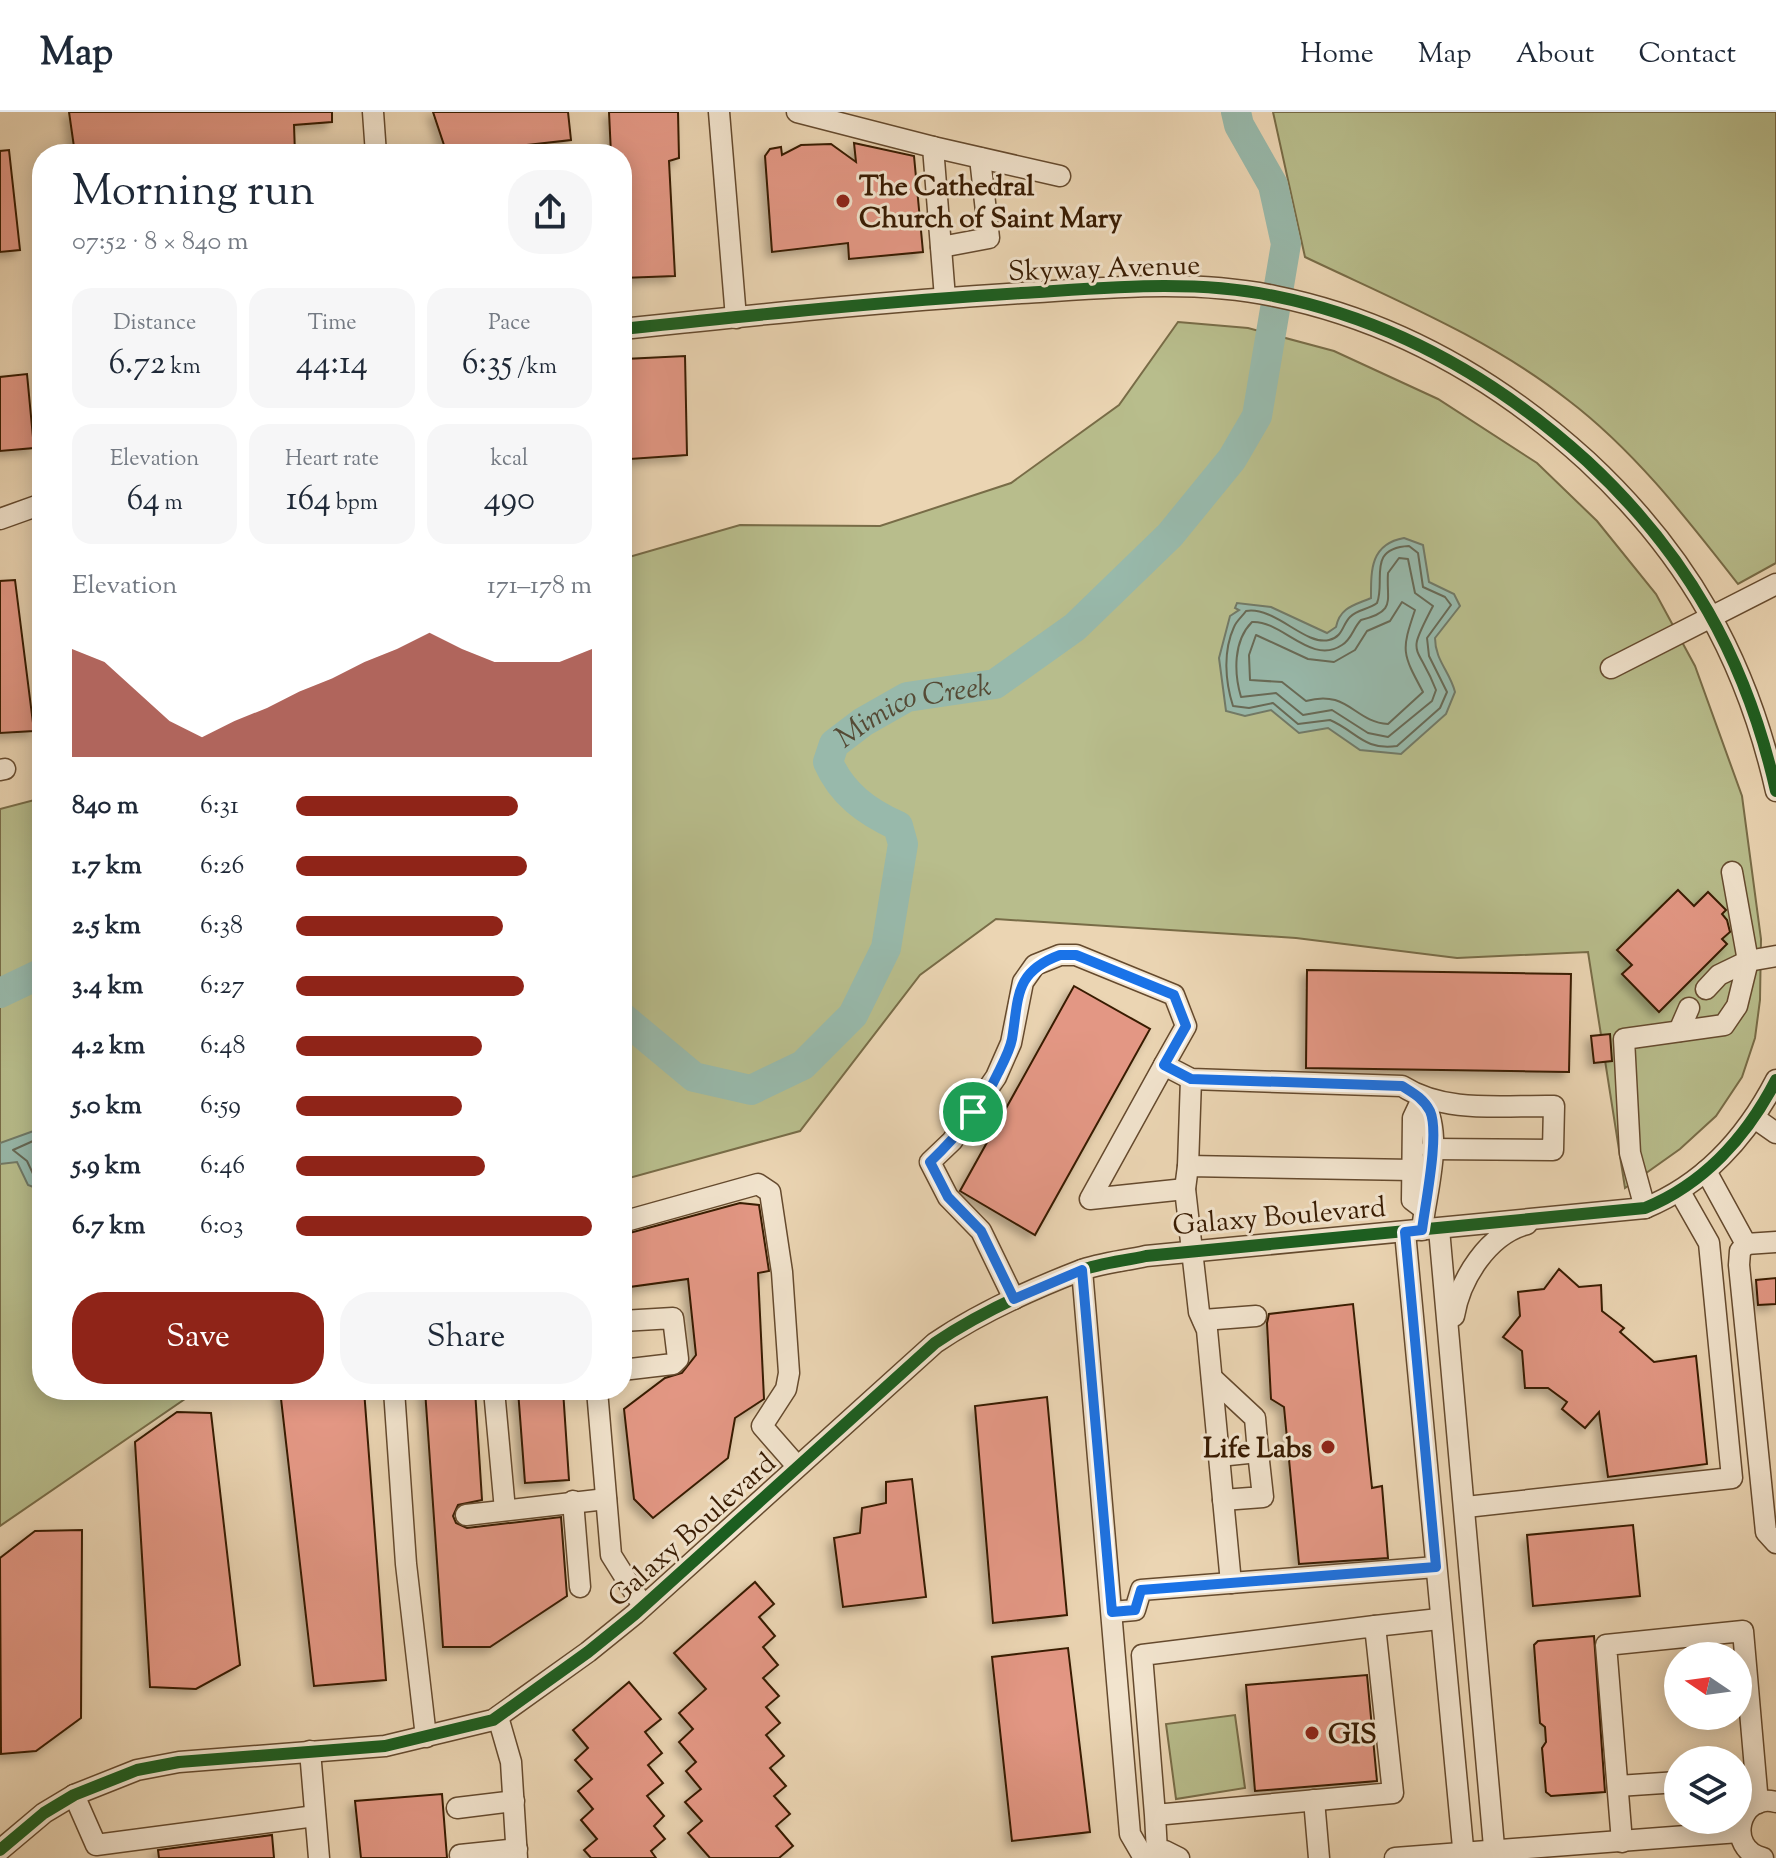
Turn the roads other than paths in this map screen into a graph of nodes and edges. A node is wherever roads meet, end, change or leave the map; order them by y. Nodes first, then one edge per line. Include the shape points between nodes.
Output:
1 (373, 112) edge
2 (719, 112) edge
3 (797, 112) edge
4 (375, 144) edge
5 (933, 147) junction
6 (980, 158) junction
7 (1060, 176) dead end
8 (941, 247) junction
9 (945, 298) junction
10 (736, 318) junction
11 (632, 328) edge
12 (32, 508) edge
13 (0, 519) edge
14 (1776, 584) edge
15 (1710, 615) junction
16 (1611, 668) dead end
17 (1776, 791) edge
18 (1732, 872) dead end
19 (1776, 956) edge
20 (1748, 961) junction
21 (1706, 989) dead end
22 (1689, 1008) dead end
23 (1679, 1031) junction
24 (1164, 1065) junction
25 (1191, 1079) junction
26 (1776, 1080) edge
27 (1422, 1099) junction
28 (1756, 1119) junction
29 (1776, 1133) edge
30 (1431, 1149) junction
31 (1188, 1166) junction
32 (1412, 1170) junction
33 (1706, 1171) junction
34 (1185, 1189) junction
35 (1680, 1192) junction
36 (1645, 1208) junction
37 (1424, 1209) junction
38 (1548, 1218) junction
39 (632, 1219) edge
40 (1422, 1230) junction
41 (1776, 1242) edge
42 (1746, 1244) junction
43 (1192, 1250) junction
44 (1082, 1270) junction
45 (1014, 1299) junction
46 (1256, 1316) dead end
47 (632, 1320) edge
48 (1203, 1320) junction
49 (1451, 1332) junction
50 (632, 1369) edge
51 (1212, 1378) junction
52 (395, 1400) edge
53 (495, 1400) edge
54 (598, 1400) edge
55 (1258, 1452) junction
56 (1219, 1456) junction
57 (797, 1466) junction
58 (606, 1499) junction
59 (1223, 1500) junction
60 (573, 1501) junction
61 (1466, 1507) junction
62 (505, 1510) junction
63 (466, 1515) dead end
64 (1776, 1543) edge
65 (1436, 1567) junction
66 (1231, 1583) junction
67 (580, 1587) dead end
68 (643, 1606) junction
69 (1112, 1612) junction
70 (1439, 1619) junction
71 (1375, 1626) junction
72 (498, 1717) junction
73 (426, 1737) junction
74 (1746, 1746) edge
75 (310, 1751) junction
76 (1664, 1783) edge
77 (1752, 1783) edge
78 (1618, 1786) junction
79 (74, 1795) junction
80 (1314, 1800) junction
81 (514, 1801) junction
82 (1767, 1802) edge
83 (457, 1808) dead end
84 (1155, 1815) junction
85 (315, 1816) junction
86 (1716, 1834) edge
87 (1740, 1834) edge
88 (1692, 1836) junction
89 (1622, 1842) junction
90 (0, 1850) edge
91 (99, 1851) edge
92 (517, 1854) edge
93 (460, 1855) dead end
94 (1495, 1855) edge
95 (1149, 1856) edge
96 (1464, 1856) edge
97 (6, 1858) edge
98 (319, 1858) edge
99 (1179, 1858) edge
100 (1319, 1858) edge
101 (1395, 1858) edge
102 (1694, 1858) edge
103 (1763, 1858) edge

1 - 4 street
2 - 10 street
3 - 5 street
5 - 6 street
5 - 8 street
6 - 7 street
6 - 8 street via 989,238
8 - 9 street
9 - 10 street, Skyway Avenue
9 - 15 street, Skyway Avenue via 1133,287 1222,288 1358,319 1473,371 1547,426 1641,516 1680,564
10 - 11 street, Skyway Avenue
12 - 13 street
14 - 15 street
15 - 16 street
15 - 17 street, Skyway Avenue via 1737,663
18 - 20 street
19 - 20 street
20 - 21 street via 1719,975
20 - 23 street via 1737,1006 1724,1025
22 - 23 street
23 - 36 street via 1624,1039 1630,1153
24 - 25 street
24 - 34 street via 1090,1199
24 - 45 street via 1186,1026 1174,995 1076,955 1035,965 1023,982 1011,1043 996,1077 952,1141 930,1162 948,1197 981,1231
25 - 27 street via 1402,1086
25 - 31 street
26 - 28 street
27 - 30 street via 1432,1114
27 - 30 street via 1554,1106 1553,1150
27 - 32 street via 1413,1118
28 - 29 street
28 - 33 street
30 - 37 street
31 - 32 street
31 - 34 street
32 - 37 street via 1412,1200
33 - 35 street
33 - 42 street
34 - 43 street
35 - 36 street
35 - 61 street via 1709,1243 1732,1478
36 - 38 street
37 - 40 street
38 - 40 street
38 - 49 street via 1517,1226 1477,1262 1456,1303
39 - 57 street via 758,1184 770,1192 789,1373 778,1405 762,1426
40 - 43 street, Galaxy Boulevard
40 - 49 street
40 - 65 street
41 - 42 street
42 - 64 street via 1739,1265 1766,1532
43 - 44 street, Galaxy Boulevard
43 - 48 street
44 - 45 street, Galaxy Boulevard
44 - 69 street
45 - 57 street, Galaxy Boulevard via 935,1343
46 - 48 street
47 - 50 street via 673,1318 678,1359
48 - 51 street
49 - 61 street
51 - 55 street via 1255,1418
51 - 56 street
52 - 73 street
53 - 62 street
54 - 58 street
55 - 56 street
55 - 59 street via 1263,1497
56 - 59 street
57 - 68 street, Galaxy Boulevard
58 - 60 street
58 - 68 street via 611,1555
59 - 66 street
60 - 62 street
60 - 67 street
61 - 94 street
62 - 63 street
65 - 66 street
65 - 70 street
66 - 69 street via 1141,1590 1135,1610
68 - 72 street, Galaxy Boulevard
69 - 95 street via 1130,1834
70 - 71 street
70 - 96 street
71 - 80 street via 1393,1793
71 - 84 street via 1142,1655
72 - 73 street, Galaxy Boulevard
72 - 81 street via 511,1762
73 - 75 street, Galaxy Boulevard via 385,1746
74 - 78 street via 1743,1631 1606,1645
75 - 79 street, Galaxy Boulevard via 179,1762 137,1770
75 - 85 street
76 - 78 street
77 - 82 street
78 - 89 street
79 - 90 street, Galaxy Boulevard
79 - 91 street
80 - 84 street
80 - 100 street
81 - 83 street
81 - 92 street
84 - 95 street
85 - 91 street
85 - 98 street
86 - 88 street
87 - 103 street via 1749,1852
88 - 89 street
88 - 102 street
89 - 94 street
90 - 97 street
92 - 93 street
94 - 96 street
95 - 99 street
96 - 101 street

